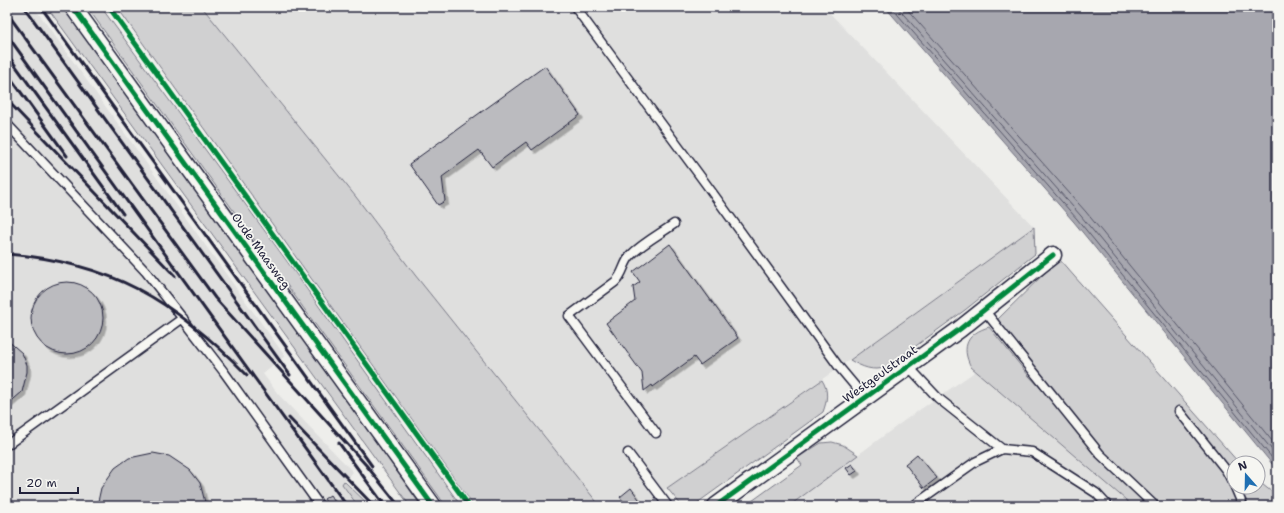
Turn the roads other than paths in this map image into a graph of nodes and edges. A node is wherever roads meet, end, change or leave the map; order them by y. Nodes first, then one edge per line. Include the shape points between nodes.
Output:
1 (73, 7) edge
2 (575, 7) edge
3 (8, 128) edge
4 (674, 224) dead end
5 (1053, 255) dead end
6 (984, 310) junction
7 (183, 318) junction
8 (908, 366) junction
9 (865, 398) junction
10 (1179, 411) dead end
11 (656, 433) dead end
12 (7, 445) edge
13 (1002, 449) junction
14 (628, 453) dead end
15 (1226, 470) edge
16 (1238, 495) edge
17 (320, 506) edge
18 (433, 506) edge
19 (668, 506) edge
20 (716, 506) edge
21 (913, 506) edge
22 (1108, 506) edge
23 (1155, 506) edge
24 (1242, 506) edge

1 - 18 street, Oude Maasweg
2 - 9 lane via 839,367
3 - 7 lane via 146,272
4 - 11 lane via 632,254 626,261 621,276 615,282 569,316
5 - 6 street, Westgeulstraat
6 - 8 street, Westgeulstraat
6 - 23 lane via 1100,454
7 - 12 lane
7 - 17 lane
8 - 9 street, Westgeulstraat
8 - 13 lane via 938,398
9 - 20 street, Westgeulstraat
10 - 15 lane
13 - 21 lane via 975,462
13 - 22 lane via 1032,452 1096,493
14 - 19 lane
16 - 24 lane

